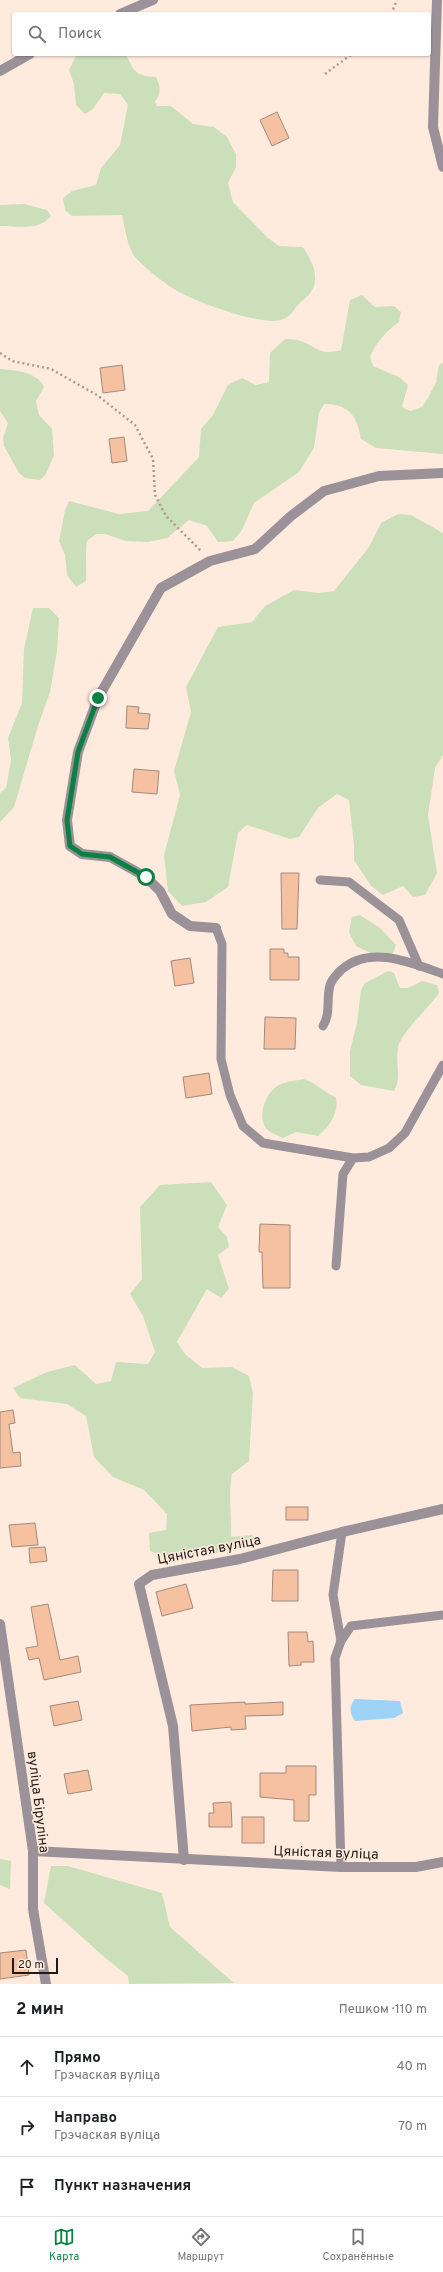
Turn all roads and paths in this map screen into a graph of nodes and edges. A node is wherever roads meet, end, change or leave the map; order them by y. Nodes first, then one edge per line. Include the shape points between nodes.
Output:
1 (153, 0) edge
2 (397, 0) edge
3 (438, 0) edge
4 (125, 12) edge
5 (392, 12) edge
6 (439, 49) edge
7 (26, 56) edge
8 (349, 56) edge
9 (0, 71) edge
10 (325, 74) dead end
11 (443, 167) edge
12 (0, 353) edge
13 (443, 473) edge
14 (210, 561) junction
15 (320, 880) dead end
16 (216, 928) joint
17 (419, 966) junction
18 (443, 974) edge
19 (323, 1026) dead end
20 (443, 1065) edge
21 (353, 1158) junction
22 (336, 1266) dead end
23 (443, 1509) edge
24 (342, 1532) junction
25 (443, 1615) edge
26 (0, 1624) edge
27 (341, 1641) junction
28 (33, 1851) junction
29 (184, 1860) junction
30 (443, 1862) edge
31 (341, 1867) junction
32 (46, 1984) edge

1 - 4 street
2 - 5 path
3 - 6 street
6 - 11 street via 433,127
7 - 9 street
8 - 10 path
12 - 14 path via 12,361 51,369 97,395 135,425 153,459 155,494 166,516
13 - 14 street via 379,476 324,491 291,516 255,549
14 - 16 street via 161,588 98,698 78,752 67,820 70,846 82,854 110,857 146,877 160,891 172,914 190,926
15 - 17 lane via 348,882 399,920
16 - 21 lane via 222,944 221,1059 230,1094 243,1126 263,1143
17 - 18 lane
17 - 19 lane via 381,957 363,958 348,964 330,984 328,1018
20 - 21 lane via 405,1133 389,1148 369,1157
21 - 22 lane via 343,1174
23 - 24 street, Цяністая вуліца
24 - 27 lane via 333,1595
24 - 29 street, Цяністая вуліца via 240,1559 152,1574 139,1584 173,1726
25 - 27 lane via 351,1626
26 - 28 street, вуліца Біруліна
27 - 31 lane via 335,1658
28 - 29 street, Цяністая вуліца
28 - 32 street, вуліца Біруліна via 33,1909
29 - 31 street, Цяністая вуліца
30 - 31 street, Цяністая вуліца via 416,1867

